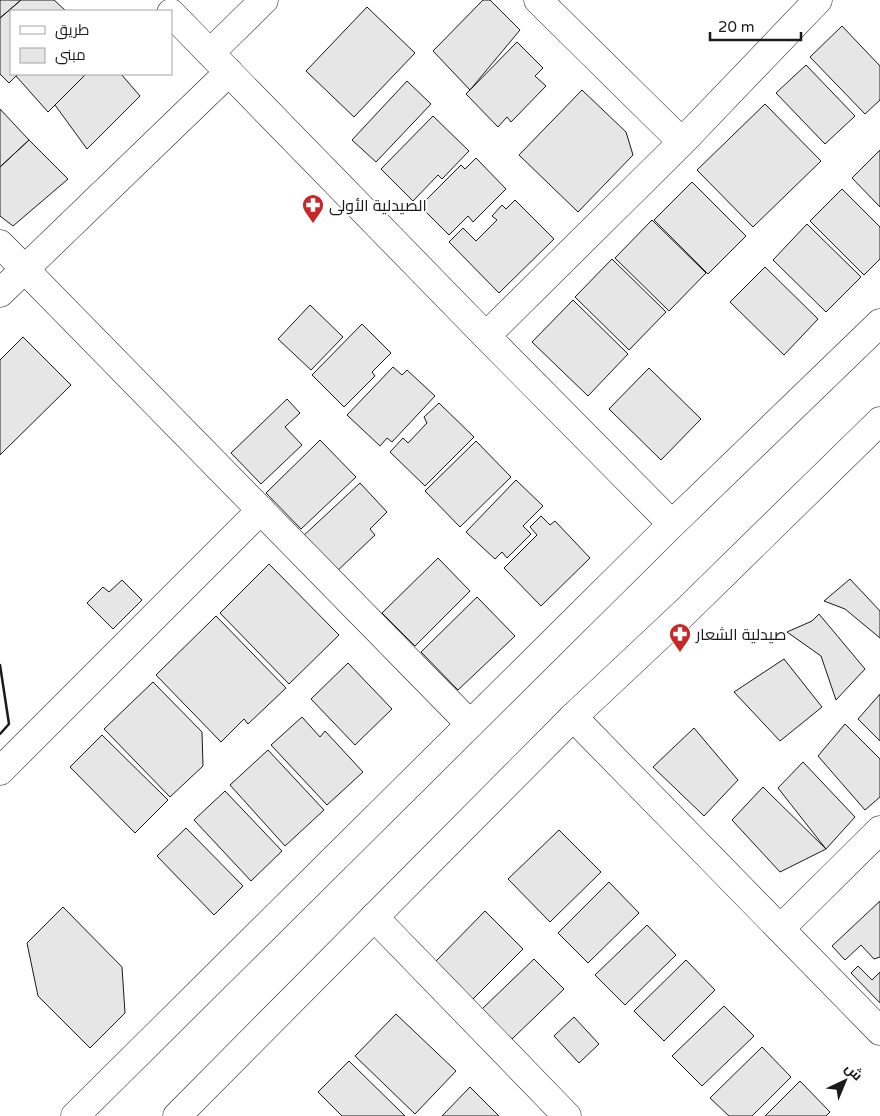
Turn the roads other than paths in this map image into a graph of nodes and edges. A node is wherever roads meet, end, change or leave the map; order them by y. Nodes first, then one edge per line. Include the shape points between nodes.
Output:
1 (159, 0) edge
2 (264, 0) edge
3 (538, 0) edge
4 (818, 0) edge
5 (168, 10) edge
6 (172, 14) edge
7 (219, 62) junction
8 (682, 142) junction
9 (0, 244) edge
10 (25, 269) junction
11 (0, 293) edge
12 (880, 323) edge
13 (486, 336) junction
14 (880, 421) edge
15 (261, 510) junction
16 (672, 524) junction
17 (573, 717) junction
18 (470, 724) junction
19 (0, 771) edge
20 (880, 830) edge
21 (374, 916) junction
22 (780, 929) junction
23 (880, 1031) edge
24 (75, 1116) edge
25 (177, 1116) edge
26 (567, 1116) edge

1 - 5 street
2 - 7 street
3 - 8 street
4 - 8 street
6 - 7 street
7 - 10 street
7 - 13 street
8 - 13 street
9 - 10 street
10 - 11 street
10 - 15 street
12 - 16 street
13 - 16 street
14 - 17 street
15 - 18 street
15 - 19 street
16 - 18 street
17 - 21 street
17 - 22 street
18 - 24 street
20 - 22 street
21 - 25 street
21 - 26 street
22 - 23 street

